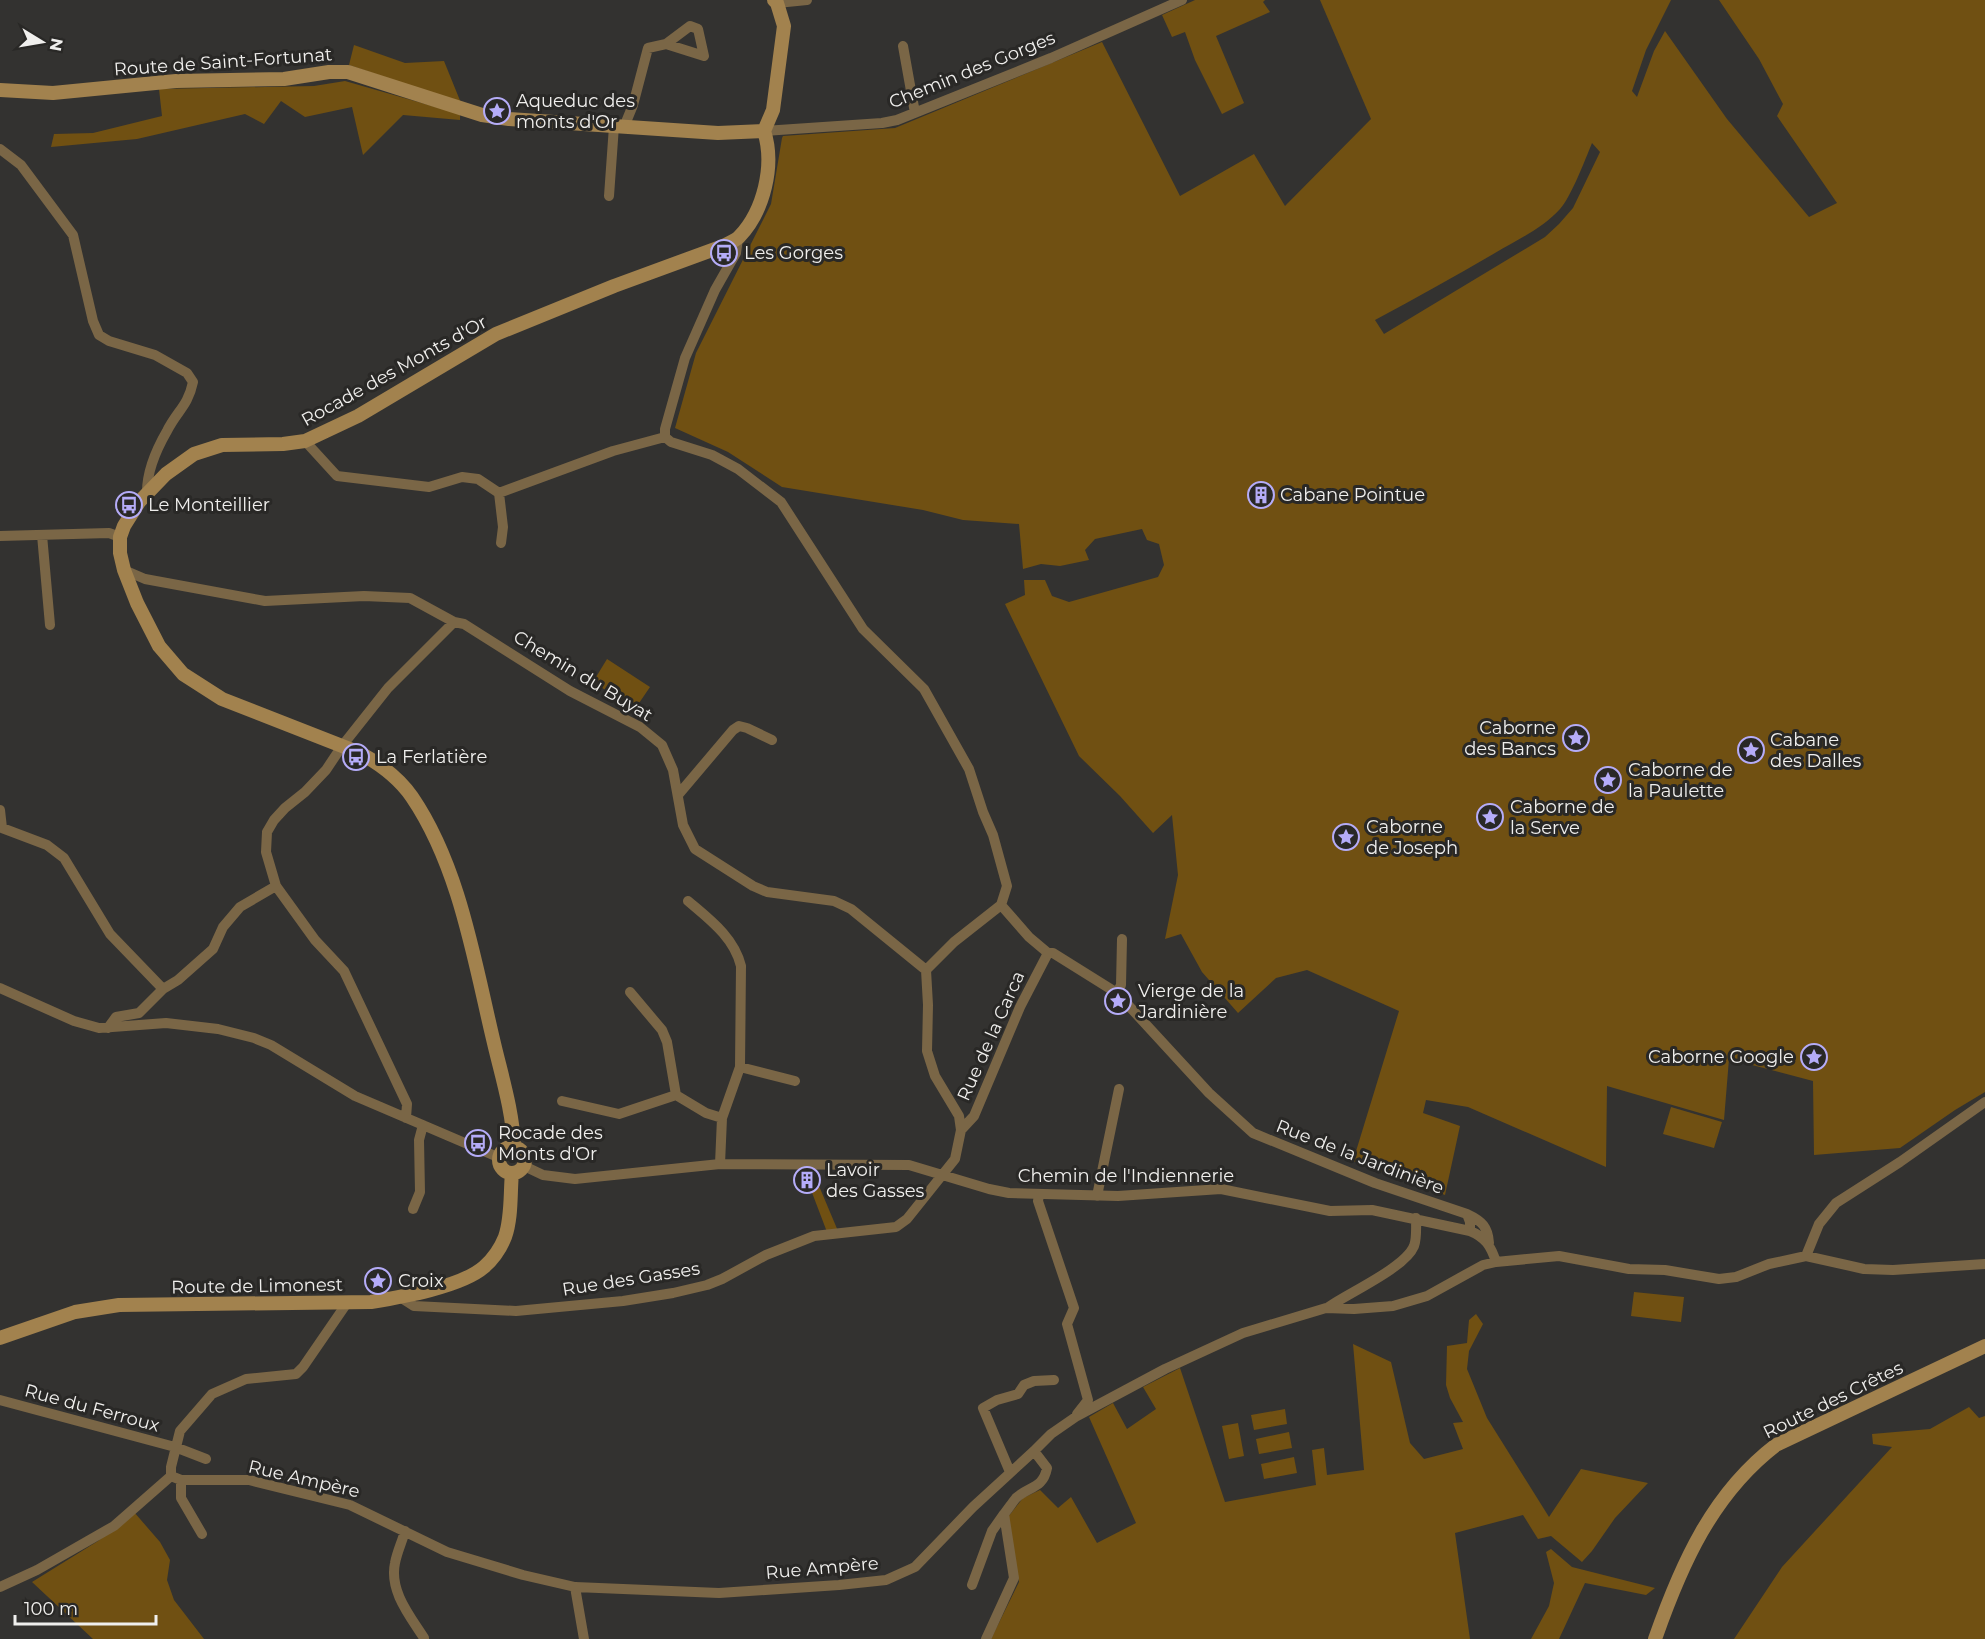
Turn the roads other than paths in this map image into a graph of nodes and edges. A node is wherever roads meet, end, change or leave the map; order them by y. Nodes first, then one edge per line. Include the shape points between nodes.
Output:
1 (807, 0) edge
2 (1182, 0) edge
3 (776, 2) edge
4 (666, 44) dead end
5 (903, 46) dead end
6 (0, 90) edge
7 (633, 105) junction
8 (915, 113) junction
9 (619, 127) junction
10 (642, 128) junction
11 (764, 130) junction
12 (0, 149) edge
13 (609, 196) dead end
14 (738, 238) junction
15 (665, 437) junction
16 (305, 441) junction
17 (147, 492) junction
18 (499, 493) junction
19 (42, 535) junction
20 (0, 536) edge
21 (120, 537) junction
22 (501, 543) dead end
23 (124, 570) junction
24 (454, 622) junction
25 (50, 625) dead end
26 (772, 740) dead end
27 (342, 746) junction
28 (678, 795) junction
29 (0, 810) edge
30 (276, 886) junction
31 (687, 901) dead end
32 (1001, 905) junction
33 (1122, 939) dead end
34 (1048, 953) junction
35 (926, 970) junction
36 (0, 988) edge
37 (163, 989) junction
38 (630, 992) dead end
39 (1117, 993) junction
40 (108, 1028) junction
41 (740, 1067) junction
42 (795, 1082) dead end
43 (1119, 1089) dead end
44 (676, 1095) junction
45 (562, 1101) dead end
46 (1985, 1102) edge
47 (406, 1118) junction
48 (722, 1118) junction
49 (423, 1125) junction
50 (961, 1130) junction
51 (514, 1147) junction
52 (500, 1158) junction
53 (720, 1164) junction
54 (518, 1169) junction
55 (944, 1174) junction
56 (1039, 1195) junction
57 (1097, 1196) junction
58 (413, 1209) dead end
59 (1467, 1214) junction
60 (1416, 1218) junction
61 (1470, 1231) junction
62 (1489, 1244) junction
63 (1806, 1257) junction
64 (1496, 1262) junction
65 (1985, 1264) edge
66 (400, 1297) junction
67 (347, 1303) junction
68 (1326, 1308) junction
69 (0, 1338) edge
70 (1985, 1346) edge
71 (1054, 1380) dead end
72 (0, 1400) edge
73 (1077, 1416) junction
74 (175, 1447) junction
75 (1035, 1451) junction
76 (206, 1459) dead end
77 (1010, 1472) junction
78 (176, 1478) junction
79 (1004, 1514) junction
80 (405, 1531) junction
81 (202, 1534) dead end
82 (972, 1585) dead end
83 (0, 1587) edge
84 (575, 1587) junction
85 (425, 1639) edge
86 (584, 1639) edge
87 (986, 1639) edge
88 (1655, 1639) edge

1 - 3 street
2 - 8 street, Chemin des Gorges
3 - 11 street via 784,26 773,110
4 - 7 street via 648,48
5 - 8 street
6 - 9 street, Route de Saint-Fortunat via 53,93 176,81 284,79 348,72 482,115
7 - 9 street
7 - 10 street
8 - 11 street, Chemin des Gorges via 882,123
9 - 10 street, Route de Saint-Fortunat
9 - 13 street
10 - 11 street, Route de Saint-Fortunat via 718,133
11 - 14 street via 770,147 765,190 761,205
12 - 17 street via 21,165 73,235 99,335 155,355 187,374 193,382 190,397 167,430 147,475
14 - 15 street via 736,253 685,358
14 - 16 street, Rocade des Monts d'Or via 496,334 358,416
15 - 18 street via 613,451
15 - 32 street via 712,454 782,502 863,630 924,689 969,769 993,835 1007,886
16 - 17 street, Rocade des Monts d'Or via 208,448 182,461
16 - 18 street via 338,476 429,487 462,477 478,479
17 - 21 street, Rocade des Monts d'Or
18 - 22 street
19 - 20 street
19 - 21 street via 109,533
19 - 25 street
21 - 23 street
23 - 24 street, Chemin du Buyat via 145,579 265,601 410,598
23 - 27 street via 159,646 183,674 222,699
24 - 27 street via 388,688
24 - 28 street, Chemin du Buyat via 464,624 570,691 640,727 662,745
26 - 28 street via 739,726
27 - 30 street via 326,770 285,808 267,832 266,852
27 - 51 street via 377,763 399,781 412,797 445,860 475,965
28 - 35 street, Chemin du Buyat via 683,825 695,849 753,886 834,901 851,909
29 - 37 street via 2,828 47,845 64,858 110,934
30 - 37 street via 240,907 223,927 213,948
30 - 47 street via 315,940 344,971 406,1104
31 - 41 street via 719,927 738,954
32 - 34 street, Rue de la Jardinière
32 - 35 street
33 - 39 street via 1122,985
34 - 39 street, Rue de la Jardinière
34 - 50 street, Rue de la Carca via 1020,1007 974,1116
35 - 50 street via 927,1051 935,1076 959,1116
36 - 40 street via 74,1020
37 - 40 street via 139,1013 116,1017
38 - 44 street via 662,1030
39 - 59 street, Rue de la Jardinière via 1209,1093 1253,1133 1375,1184
40 - 47 street via 166,1023 254,1038 355,1096
41 - 42 street
41 - 48 street
43 - 57 street
44 - 45 street via 619,1114
44 - 48 street
46 - 63 street via 1836,1203 1819,1224
47 - 49 street
48 - 53 street
49 - 52 street
49 - 58 street via 419,1140 420,1192
50 - 55 street via 955,1159
51 - 52 street via 503,1151
51 - 54 street via 524,1154
52 - 54 street via 504,1170
53 - 54 street, Chemin de l'Indiennerie via 575,1179
53 - 55 street, Chemin de l'Indiennerie via 909,1165
54 - 66 street, Route de Limonest via 505,1235 485,1266 455,1282
55 - 56 street, Chemin de l'Indiennerie via 989,1189
55 - 66 street, Rue des Gasses via 896,1227 814,1236 766,1255 722,1280 673,1293 516,1311 414,1306
56 - 57 street, Chemin de l'Indiennerie
56 - 73 street via 1074,1308 1067,1324 1088,1400
57 - 60 street, Chemin de l'Indiennerie via 1221,1189 1330,1211 1372,1210
59 - 61 street
59 - 62 street, Rue de la Jardinière via 1485,1226
60 - 61 street, Chemin de l'Indiennerie
60 - 68 street via 1415,1244 1409,1255
61 - 62 street
62 - 64 street, Rue de la Jardinière
63 - 64 street, Rue Ampère via 1769,1264 1736,1277 1719,1278 1629,1269 1559,1256
63 - 65 street via 1864,1269
64 - 68 street, Rue Ampère via 1483,1265 1427,1296 1393,1306
66 - 67 street, Route de Limonest
67 - 69 street, Route de Limonest via 119,1305 75,1312
67 - 74 street via 296,1374 246,1379 212,1394 180,1431
68 - 73 street, Rue Ampère via 1243,1333
70 - 88 street, Route des Crêtes via 1776,1445 1755,1461 1735,1483 1695,1543
71 - 77 street via 1034,1381 1024,1385 1018,1394 983,1407
72 - 74 street, Rue du Ferroux
73 - 75 street, Rue Ampère
74 - 76 street, Rue du Ferroux
74 - 78 street
75 - 77 street, Rue Ampère
75 - 79 street via 1047,1468 1045,1477 1017,1497
77 - 84 street, Rue Ampère via 915,1567 886,1580 719,1593
78 - 80 street, Rue Ampère via 249,1480 350,1504
78 - 81 street via 181,1498
78 - 83 street via 114,1526
79 - 82 street via 992,1531
79 - 87 street via 1014,1578
80 - 84 street, Rue Ampère via 447,1552
80 - 85 street via 394,1566 395,1586
84 - 86 street

